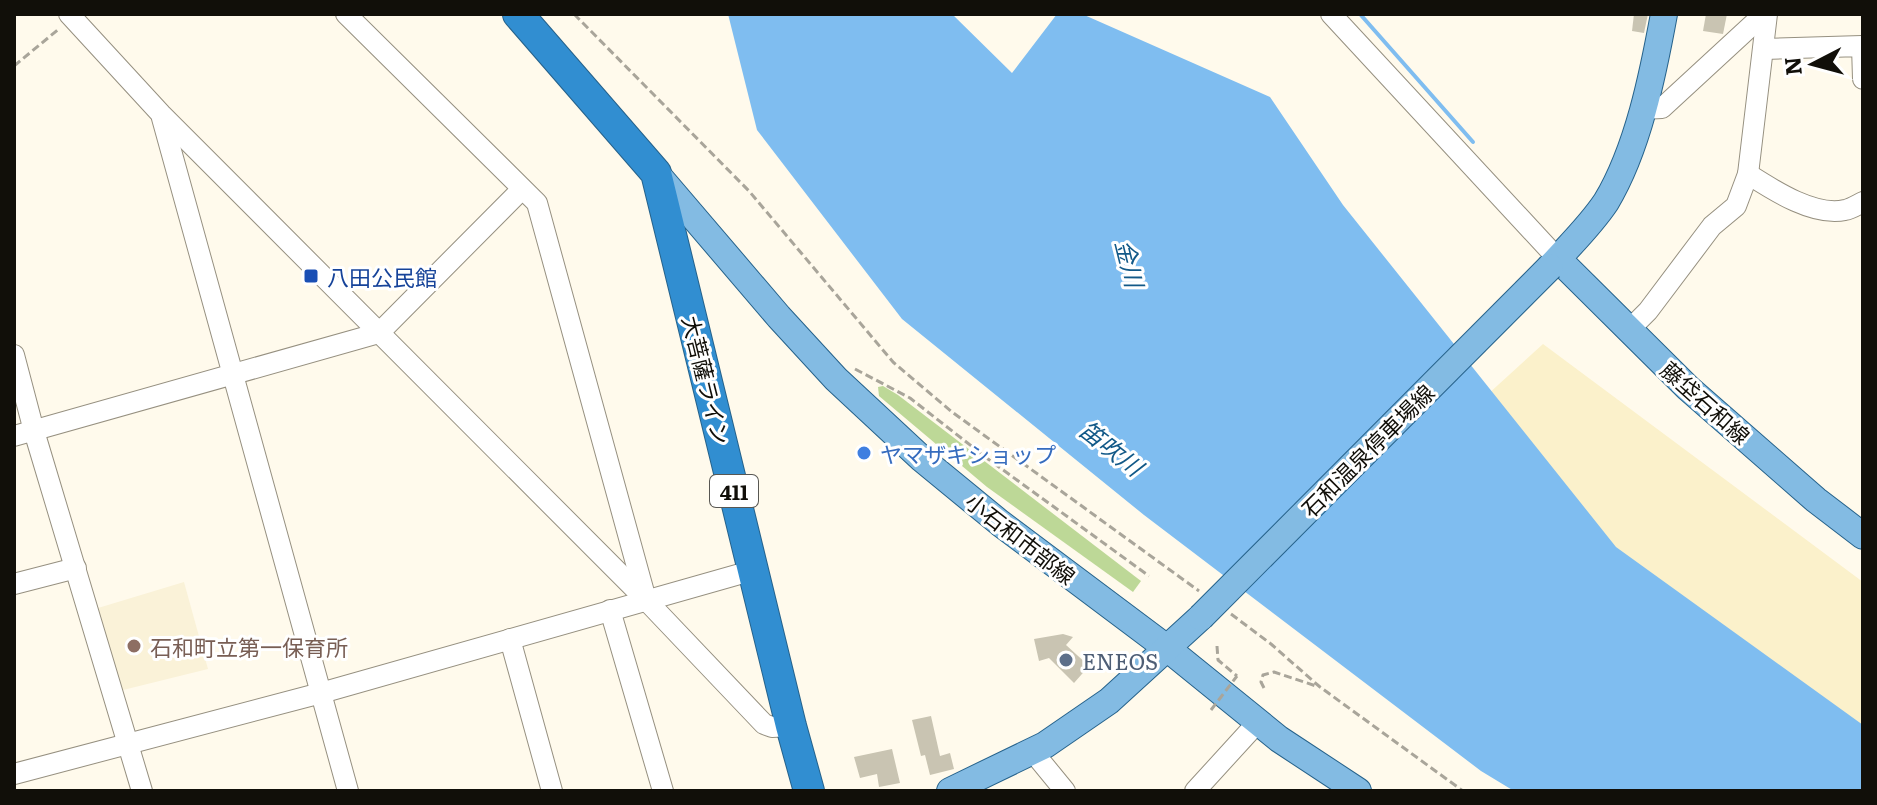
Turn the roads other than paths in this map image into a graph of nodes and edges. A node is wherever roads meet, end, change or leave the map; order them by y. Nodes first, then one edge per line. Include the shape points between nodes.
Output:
1 (346, 14) edge
2 (518, 14) edge
3 (1331, 14) edge
4 (1664, 14) edge
5 (1765, 14) edge
6 (70, 16) edge
7 (1764, 49) junction
8 (1863, 79) edge
9 (1642, 109) junction
10 (161, 114) junction
11 (656, 173) junction
12 (1748, 174) junction
13 (522, 189) junction
14 (1863, 202) edge
15 (715, 240) junction
16 (676, 256) junction
17 (1554, 263) junction
18 (1637, 323) junction
19 (379, 333) junction
20 (14, 355) edge
21 (232, 373) junction
22 (24, 433) edge
23 (1861, 533) edge
24 (76, 568) junction
25 (754, 570) junction
26 (14, 584) edge
27 (646, 600) junction
28 (610, 610) junction
29 (510, 639) junction
30 (1168, 649) junction
31 (321, 693) junction
32 (1258, 722) junction
33 (791, 726) junction
34 (129, 745) junction
35 (1033, 752) junction
36 (14, 774) edge
37 (142, 791) edge
38 (348, 791) edge
39 (552, 791) edge
40 (663, 791) edge
41 (809, 791) edge
42 (950, 791) edge
43 (1065, 791) edge
44 (1195, 791) edge
45 (1358, 791) edge

1 - 13 street
2 - 11 highway, 大菩薩ライン / 411
3 - 17 street
4 - 9 main road, 石和温泉停車場線
5 - 7 street
5 - 9 street via 1662,108
6 - 10 street
7 - 8 street via 1862,46
7 - 12 street
9 - 17 main road, 石和温泉停車場線 via 1607,200
10 - 19 street
10 - 21 street
11 - 15 main road, 小石和市部線
11 - 16 highway, 大菩薩ライン / 411
12 - 14 street via 1789,199 1824,209 1842,211
12 - 18 street via 1736,206 1712,226
13 - 19 street
13 - 27 street via 537,203
15 - 16 main road via 691,242
15 - 30 main road, 小石和市部線 via 836,379 922,459
16 - 25 highway, 大菩薩ライン / 411
17 - 18 main road, 藤垈石和線
17 - 30 main road, 石和温泉停車場線, bridge
18 - 23 main road, 藤垈石和線 via 1688,388
19 - 21 street
19 - 27 street
20 - 22 street
21 - 22 street
21 - 31 street
22 - 24 street
24 - 26 street
24 - 34 street
25 - 27 street
25 - 33 highway, 大菩薩ライン / 411
27 - 28 street
27 - 33 street via 764,724
28 - 29 street
28 - 40 street
29 - 31 street
29 - 39 street
30 - 32 main road, 小石和市部線
30 - 35 main road, 石和温泉停車場線 via 1109,701
31 - 34 street
31 - 38 street
32 - 44 street
32 - 45 main road, 小石和市部線
33 - 41 highway, 大菩薩ライン / 411
34 - 36 street
34 - 37 street
35 - 42 main road, 石和温泉停車場線
35 - 43 street

